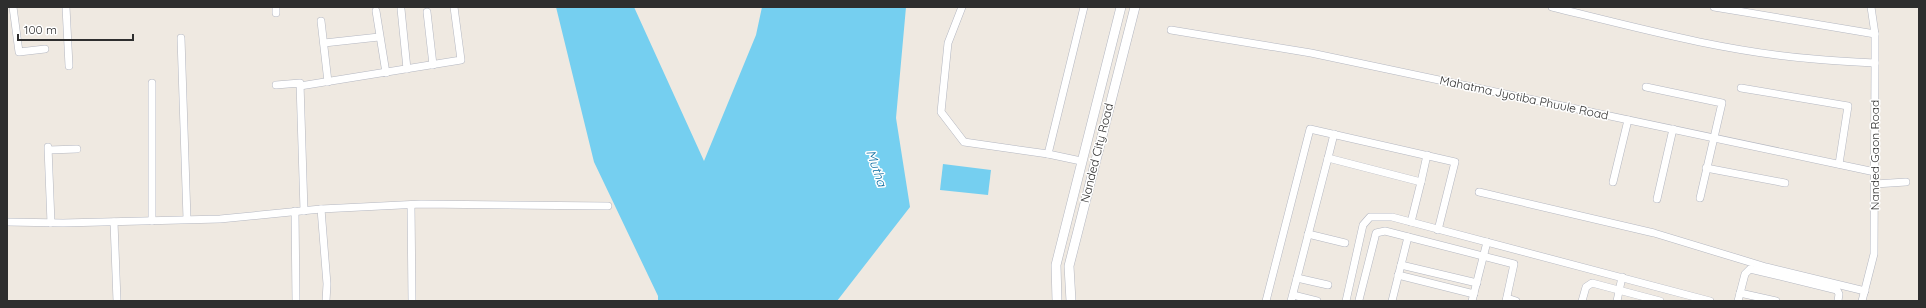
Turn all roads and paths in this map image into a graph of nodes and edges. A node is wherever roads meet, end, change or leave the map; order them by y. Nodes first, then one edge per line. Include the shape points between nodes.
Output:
1 (13, 7) edge
2 (66, 7) edge
3 (454, 7) edge
4 (962, 7) edge
5 (1084, 7) edge
6 (1121, 7) edge
7 (1135, 7) edge
8 (1552, 7) edge
9 (1714, 7) edge
10 (1870, 7) edge
11 (401, 9) dead end
12 (376, 11) dead end
13 (427, 12) dead end
14 (321, 21) dead end
15 (1171, 30) dead end
16 (1874, 34) junction
17 (379, 37) junction
18 (181, 38) dead end
19 (324, 44) junction
20 (45, 49) dead end
21 (1875, 63) junction
22 (433, 65) junction
23 (69, 66) dead end
24 (407, 69) junction
25 (386, 72) junction
26 (328, 82) junction
27 (152, 83) dead end
28 (276, 85) dead end
29 (300, 86) junction
30 (1646, 87) dead end
31 (1741, 88) dead end
32 (1628, 120) junction
33 (1673, 129) junction
34 (1334, 134) junction
35 (1713, 138) junction
36 (77, 148) dead end
37 (1048, 154) junction
38 (1427, 155) junction
39 (1328, 158) junction
40 (1081, 161) junction
41 (1839, 164) junction
42 (1706, 168) junction
43 (1875, 172) junction
44 (1421, 182) junction
45 (1613, 182) dead end
46 (1906, 182) dead end
47 (1785, 183) dead end
48 (1875, 184) junction
49 (1479, 192) dead end
50 (1700, 198) dead end
51 (1656, 199) dead end
52 (411, 205) junction
53 (608, 206) dead end
54 (321, 209) junction
55 (296, 211) junction
56 (304, 211) junction
57 (187, 219) junction
58 (152, 221) junction
59 (7, 222) edge
60 (114, 222) junction
61 (1412, 222) junction
62 (51, 223) junction
63 (1438, 230) junction
64 (1308, 234) junction
65 (1408, 237) junction
66 (1487, 242) junction
67 (1345, 243) dead end
68 (1483, 257) junction
69 (1401, 265) junction
70 (1398, 275) junction
71 (1622, 277) junction
72 (1297, 278) junction
73 (1477, 283) junction
74 (1328, 285) dead end
75 (1619, 291) junction
76 (1865, 291) junction
77 (1740, 292) junction
78 (1292, 298) edge
79 (1473, 298) edge
80 (1691, 298) edge
81 (1346, 299) edge
82 (1362, 300) edge
83 (1506, 300) edge
84 (116, 301) edge
85 (296, 301) edge
86 (326, 301) edge
87 (412, 301) edge
88 (1057, 301) edge
89 (1071, 301) edge
90 (1266, 301) edge
91 (1317, 301) edge
92 (1392, 301) edge
93 (1516, 301) edge
94 (1582, 301) edge
95 (1617, 301) edge
96 (1660, 301) edge
97 (1710, 301) edge
98 (1738, 301) edge
99 (1776, 301) edge
100 (1838, 301) edge
101 (1862, 301) edge

1 - 20 street via 19,52
2 - 23 street
3 - 22 street via 461,60
4 - 37 street via 948,43 941,112 964,142
5 - 37 street
6 - 40 street, Nanded City Road
7 - 89 street, Nanded City Road via 1072,252 1069,266
8 - 21 street via 1670,35 1758,52
9 - 16 street
10 - 16 street, Nanded Gaon Road
11 - 24 street
12 - 17 street
13 - 22 street
14 - 19 street
15 - 32 street, Mahatma Jyotiba Phuule Road via 1311,53
16 - 21 street, Nanded Gaon Road
17 - 19 street
17 - 25 street
18 - 57 street
19 - 26 street
21 - 43 street, Nanded Gaon Road
22 - 24 street
24 - 25 street
25 - 26 street
26 - 29 street
27 - 58 street
28 - 29 street via 300,83
29 - 56 street
30 - 35 street via 1722,103
31 - 41 street via 1848,106
32 - 33 street, Mahatma Jyotiba Phuule Road
32 - 45 street
33 - 35 street, Mahatma Jyotiba Phuule Road
33 - 51 street
34 - 38 street
34 - 39 street
34 - 90 street via 1310,129
35 - 41 street, Mahatma Jyotiba Phuule Road
35 - 42 street
36 - 62 street via 48,148
37 - 40 street
38 - 44 street
38 - 63 street via 1455,163
39 - 44 street
39 - 64 street
40 - 88 street, Nanded City Road via 1056,265
41 - 43 street, Mahatma Jyotiba Phuule Road
42 - 47 street
42 - 50 street
43 - 48 street, Nanded Gaon Road
44 - 61 street
46 - 48 street
48 - 76 street, Nanded Gaon Road via 1874,254
49 - 76 street via 1654,233 1766,267
52 - 53 street
52 - 54 street
52 - 87 street
54 - 56 street
54 - 86 street
55 - 56 street
55 - 57 street via 220,219
55 - 85 street
57 - 58 street
58 - 60 street
59 - 62 street
60 - 62 street
60 - 84 street
61 - 63 street
61 - 81 street via 1392,217 1370,217 1366,221
63 - 66 street
64 - 67 street
64 - 72 street
65 - 68 street
65 - 69 street
65 - 82 street via 1385,231 1376,233
66 - 68 street
66 - 71 street
68 - 73 street
68 - 83 street via 1514,264
69 - 70 street
69 - 73 street
70 - 79 street
70 - 92 street
71 - 75 street
71 - 80 street
72 - 74 street
72 - 78 street
73 - 79 street
75 - 94 street via 1589,284
75 - 95 street
75 - 96 street
76 - 101 street, Nanded Gaon Road
77 - 98 street
77 - 99 street
77 - 100 street via 1745,274 1750,270 1837,290
78 - 91 street
80 - 97 street
81 - 82 street
83 - 93 street

